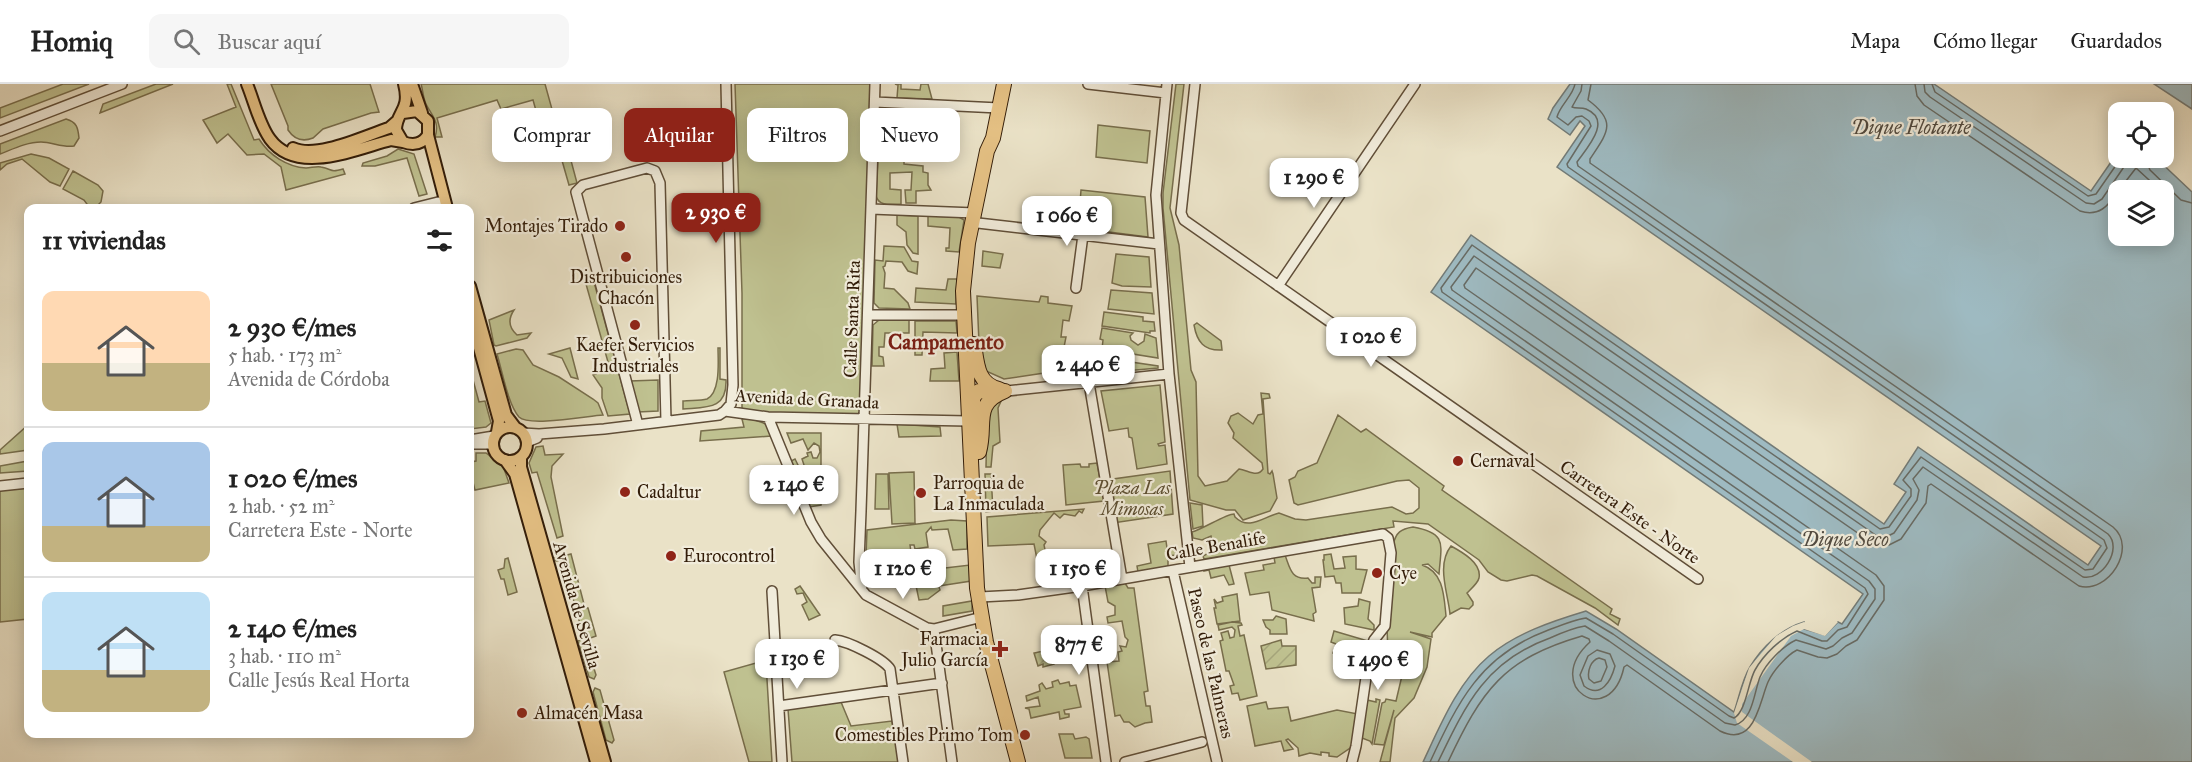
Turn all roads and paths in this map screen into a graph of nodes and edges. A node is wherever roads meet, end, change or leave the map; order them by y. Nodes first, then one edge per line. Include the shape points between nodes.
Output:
1 (122, 84) edge
2 (247, 84) edge
3 (255, 84) edge
4 (404, 84) edge
5 (412, 84) edge
6 (726, 84) edge
7 (875, 84) edge
8 (1004, 84) edge
9 (1088, 84) edge
10 (1195, 84) edge
11 (1415, 84) edge
12 (1166, 89) edge
13 (874, 102) junction
14 (999, 108) junction
15 (422, 113) junction
16 (400, 117) junction
17 (0, 131) edge
18 (428, 135) junction
19 (408, 143) junction
20 (441, 204) edge
21 (442, 204) edge
22 (872, 209) junction
23 (976, 218) junction
24 (1083, 235) junction
25 (1159, 244) junction
26 (1278, 286) junction
27 (1076, 288) dead end
28 (474, 300) edge
29 (868, 315) junction
30 (964, 315) junction
31 (474, 330) edge
32 (974, 344) junction
33 (1168, 374) junction
34 (1089, 382) junction
35 (1003, 391) junction
36 (976, 393) junction
37 (725, 411) junction
38 (768, 417) junction
39 (865, 418) junction
40 (666, 421) junction
41 (968, 421) junction
42 (638, 424) junction
43 (522, 434) junction
44 (495, 438) junction
45 (474, 441) edge
46 (979, 452) junction
47 (521, 457) junction
48 (505, 460) junction
49 (24, 483) edge
50 (0, 486) edge
51 (973, 519) junction
52 (1190, 567) junction
53 (1173, 571) junction
54 (1122, 579) junction
55 (1698, 579) dead end
56 (1082, 586) junction
57 (862, 590) junction
58 (772, 591) dead end
59 (980, 597) junction
60 (982, 617) junction
61 (934, 629) junction
62 (835, 640) dead end
63 (942, 683) junction
64 (894, 691) junction
65 (779, 706) junction
66 (1202, 742) dead end
67 (596, 762) edge
68 (604, 762) edge
69 (782, 762) edge
70 (903, 762) edge
71 (952, 762) edge
72 (1018, 762) edge
73 (1106, 762) edge
74 (1125, 762) edge
75 (1217, 762) edge
76 (1352, 762) edge

1 - 17 street
2 - 19 main road via 270,139 281,150 297,157 318,159 391,140
3 - 16 main road via 275,134 298,150 320,151 389,128
4 - 16 main road via 407,98
5 - 15 main road
6 - 37 street via 734,385 731,405
7 - 13 street, Calle Santa Rita
8 - 14 highway
9 - 12 street
10 - 26 street, Carretera Este - Norte via 1182,217
11 - 26 street
12 - 25 street via 1156,195
13 - 14 street
13 - 22 street, Calle Santa Rita
14 - 23 highway
15 - 16 main road via 412,111
15 - 18 main road via 429,125
16 - 19 main road via 396,130
18 - 19 main road via 422,142
18 - 21 main road
19 - 20 main road via 422,151
22 - 23 street
22 - 29 street, Calle Santa Rita
23 - 24 street
23 - 30 highway via 965,266
23 - 32 highway
24 - 25 street
24 - 27 street
25 - 33 street
26 - 55 street, Carretera Este - Norte
28 - 43 main road via 506,415
29 - 30 street
29 - 39 street, Calle Santa Rita
30 - 36 highway via 969,323 972,389
30 - 41 highway
31 - 44 main road via 500,426
32 - 35 highway via 982,380
32 - 36 highway
33 - 34 street
33 - 52 street
34 - 35 street
34 - 54 street
35 - 36 highway
35 - 46 highway via 990,399 982,411
36 - 46 highway
36 - 51 highway via 972,400 977,508
37 - 38 street, Avenida de Granada
37 - 40 street, Avenida de Granada
38 - 39 street, Avenida de Granada
38 - 57 street via 814,528
39 - 41 street, Avenida de Granada
39 - 57 street, Calle Santa Rita
40 - 42 street, Avenida de Granada
40 - 42 street via 660,183 655,171 647,168 583,185 576,192
41 - 51 highway
42 - 43 street, Avenida de Granada via 539,434 537,438
43 - 44 main road via 505,427
43 - 47 main road via 526,450
44 - 45 street
44 - 48 main road via 497,455
46 - 59 highway via 983,588
47 - 48 main road
47 - 68 main road, Avenida de Sevilla via 520,467
48 - 67 main road, Avenida de Sevilla via 514,474
49 - 50 street
51 - 59 highway
52 - 53 street, Calle Benalife
52 - 76 street, Calle Benalife via 1386,535 1391,553 1385,626 1370,650
53 - 54 street, Calle Benalife
53 - 75 street, Paseo de las Palmeras
54 - 56 street, Calle Benalife
56 - 59 street, Calle Benalife via 1018,596
56 - 73 street
57 - 61 street via 900,614
58 - 65 street
59 - 60 highway
60 - 61 street
60 - 72 highway
61 - 63 street
62 - 64 street via 886,663 892,672
63 - 64 street
63 - 71 street
64 - 65 street
64 - 70 street
65 - 69 street
66 - 74 street

